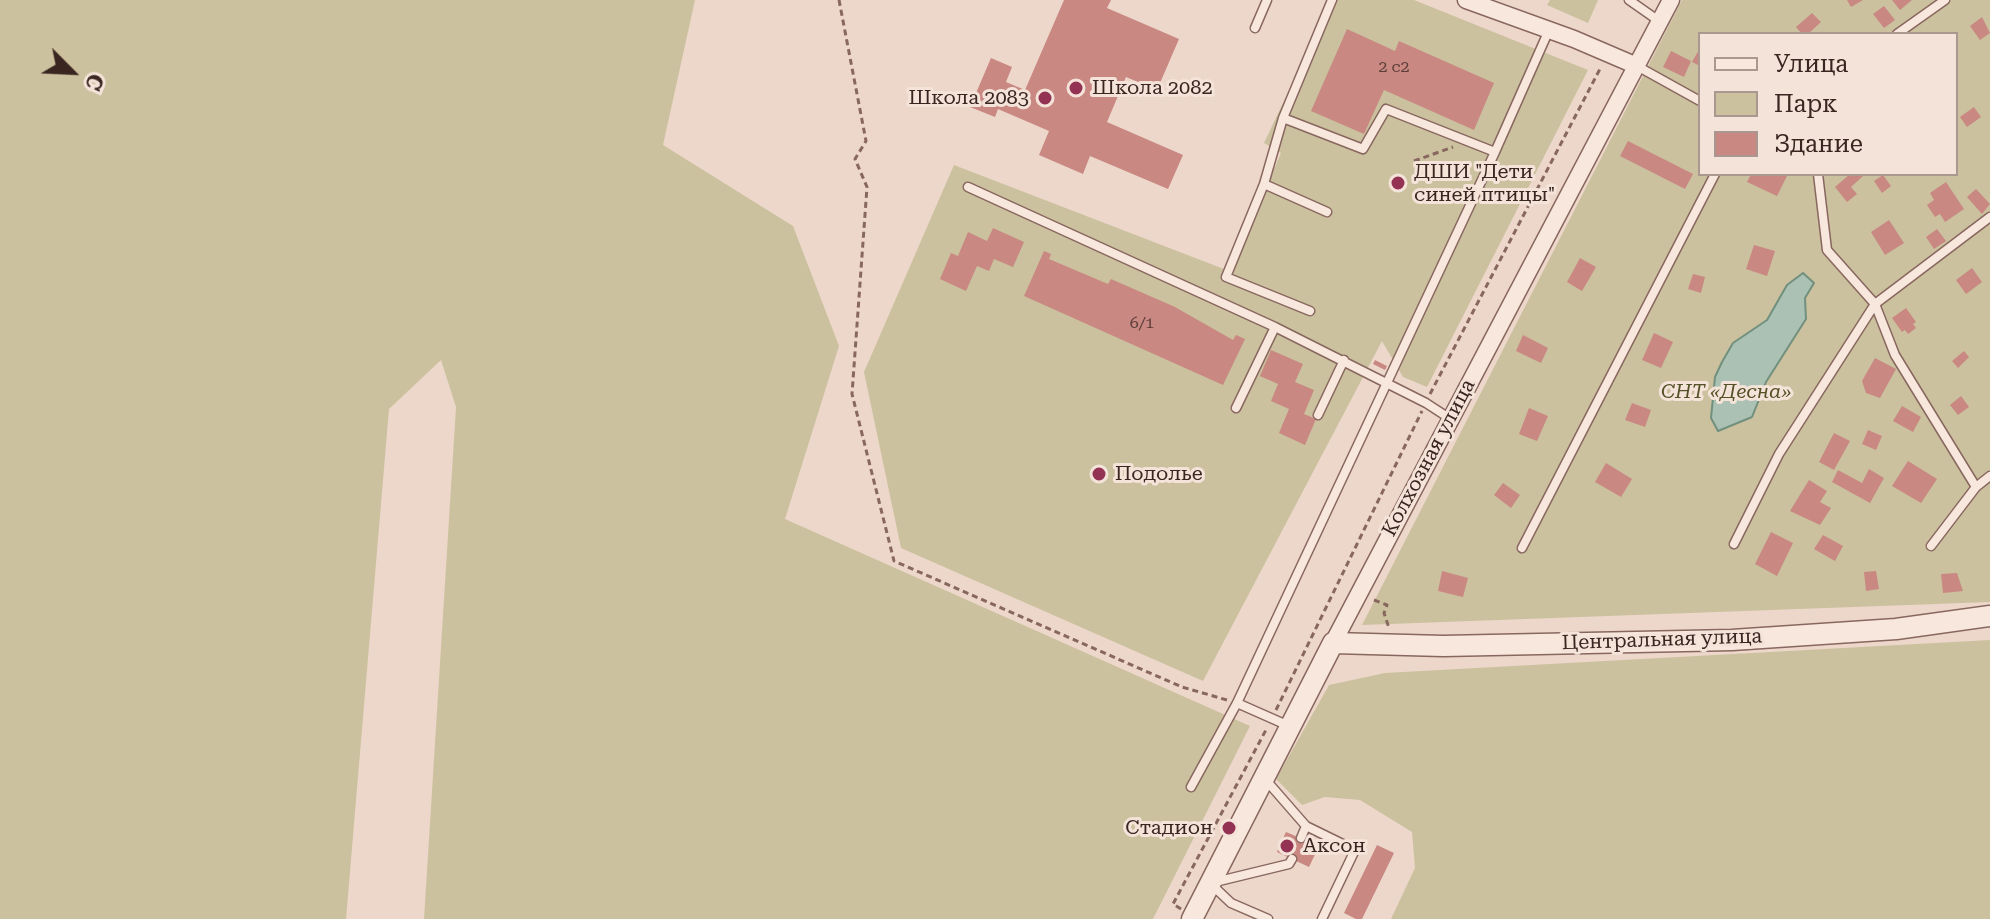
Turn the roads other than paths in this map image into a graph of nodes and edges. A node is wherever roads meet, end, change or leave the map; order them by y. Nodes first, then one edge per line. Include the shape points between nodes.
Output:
1 (1267, 0) edge
2 (1332, 0) edge
3 (1466, 0) edge
4 (1629, 0) edge
5 (1671, 0) edge
6 (1945, 0) edge
7 (1660, 21) junction
8 (1255, 28) dead end
9 (1549, 29) junction
10 (1900, 32) edge
11 (1637, 66) junction
12 (1698, 100) edge
13 (1283, 118) junction
14 (1495, 152) junction
15 (1714, 176) edge
16 (1818, 176) edge
17 (1264, 184) junction
18 (968, 187) dead end
19 (1327, 212) dead end
20 (1990, 217) edge
21 (1875, 304) junction
22 (1310, 311) dead end
23 (1275, 327) junction
24 (1344, 360) junction
25 (1385, 382) junction
26 (1236, 408) dead end
27 (1318, 415) dead end
28 (1449, 418) junction
29 (1990, 476) edge
30 (1976, 487) junction
31 (1734, 544) dead end
32 (1931, 546) dead end
33 (1522, 548) dead end
34 (1990, 616) edge
35 (1333, 643) junction
36 (1237, 703) junction
37 (1281, 722) junction
38 (1264, 778) junction
39 (1191, 787) dead end
40 (1306, 826) junction
41 (1301, 838) dead end
42 (1292, 859) dead end
43 (1210, 883) junction
44 (1192, 917) edge
45 (1268, 919) edge
46 (1322, 919) edge

1 - 8 lane
2 - 13 lane
3 - 9 street
4 - 7 lane
5 - 7 street, Колхозная улица
6 - 10 lane
7 - 11 street, Колхозная улица
9 - 11 street
9 - 14 lane
11 - 12 lane
11 - 28 street, Колхозная улица
13 - 14 lane via 1363,149 1386,109
13 - 17 lane
14 - 25 lane
15 - 33 lane
16 - 21 lane via 1827,250
17 - 19 lane
17 - 22 lane via 1226,277
18 - 23 lane
20 - 21 lane
21 - 30 lane via 1895,355
21 - 31 lane via 1779,454
23 - 24 lane
23 - 26 lane
24 - 25 lane
24 - 27 lane
25 - 28 lane
25 - 36 lane
28 - 35 street, Колхозная улица
29 - 30 lane
30 - 32 lane
34 - 35 street, Центральная улица via 1896,629 1732,640
35 - 37 street, Колхозная улица
36 - 37 lane
36 - 39 lane
37 - 38 street, Колхозная улица
38 - 40 lane
38 - 43 street, Колхозная улица
40 - 41 lane
40 - 46 lane via 1355,850
42 - 43 lane
43 - 44 street, Колхозная улица
43 - 45 lane via 1231,903

